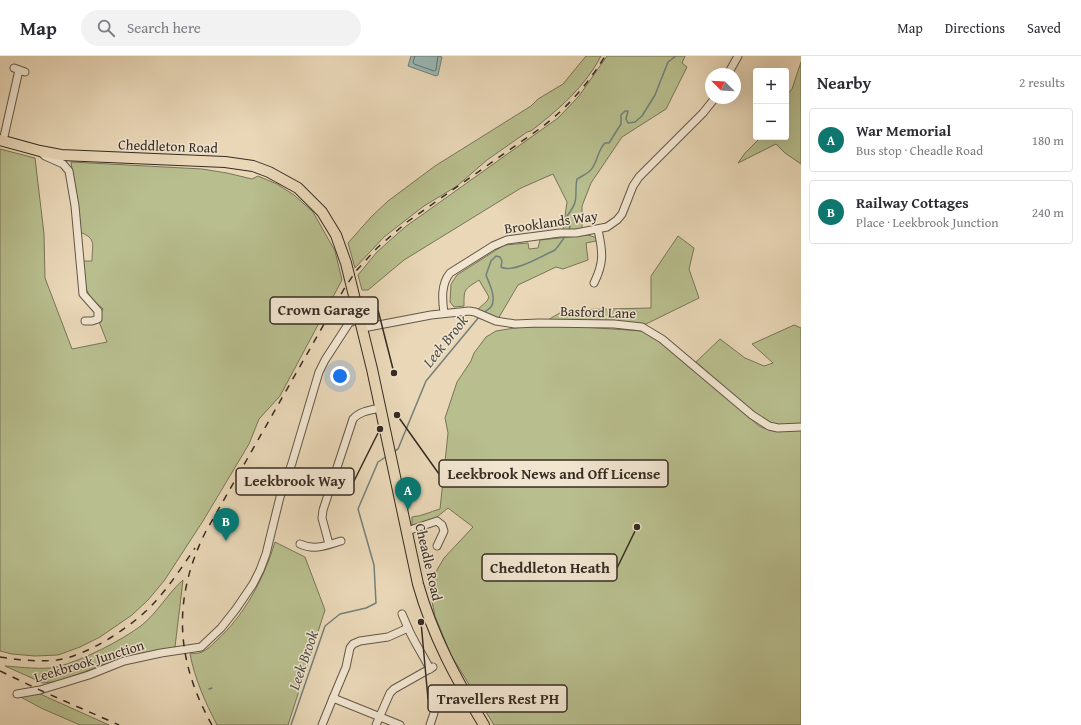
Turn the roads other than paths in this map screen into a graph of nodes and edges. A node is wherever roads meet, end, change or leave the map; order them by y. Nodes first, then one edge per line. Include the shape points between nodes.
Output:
1 (738, 56) edge
2 (731, 68) edge
3 (20, 70) dead end
4 (710, 104) edge
5 (1, 141) edge
6 (40, 151) junction
7 (322, 212) joint
8 (598, 230) junction
9 (594, 284) dead end
10 (444, 313) junction
11 (84, 320) dead end
12 (362, 323) junction
13 (381, 408) junction
14 (801, 427) edge
15 (407, 531) junction
16 (342, 541) dead end
17 (300, 544) dead end
18 (329, 544) junction
19 (437, 546) dead end
20 (402, 614) dead end
21 (408, 628) junction
22 (17, 694) dead end
23 (333, 698) junction
24 (434, 713) dead end
25 (380, 717) junction
26 (322, 725) edge
27 (376, 725) edge
28 (400, 725) edge
29 (430, 725) edge
30 (484, 725) edge

1 - 2 street
3 - 5 street
4 - 8 street, Brooklands Way via 639,177 617,220
5 - 6 highway, Cheddleton Road
6 - 7 highway, Cheddleton Road via 103,158 225,162 253,166 274,174 298,188
6 - 11 street via 63,164 69,171 76,214 83,294 98,311 98,319
7 - 12 highway, Cheadle Road via 342,248
8 - 9 street via 602,260
8 - 10 street, Brooklands Way via 500,242 450,273 444,283
10 - 12 street, Basford Lane
10 - 14 street, Basford Lane via 469,311 496,321 515,324 614,324 642,327 662,339 768,426
12 - 13 highway, Cheadle Road
12 - 22 street, Leekbrook Junction via 349,323 319,372 260,570 221,628 201,647 124,661 90,675
13 - 15 highway, Cheadle Road
13 - 18 street via 361,413 353,419 323,510 322,518
15 - 19 street via 437,521 444,531
15 - 30 highway, Cheadle Road via 418,584 435,634 454,674
16 - 18 street
17 - 18 street via 311,548
20 - 21 street
21 - 23 street via 388,637 352,644
21 - 25 street via 431,668 394,689
23 - 25 street
23 - 26 street
24 - 29 street
25 - 27 street
25 - 28 street

